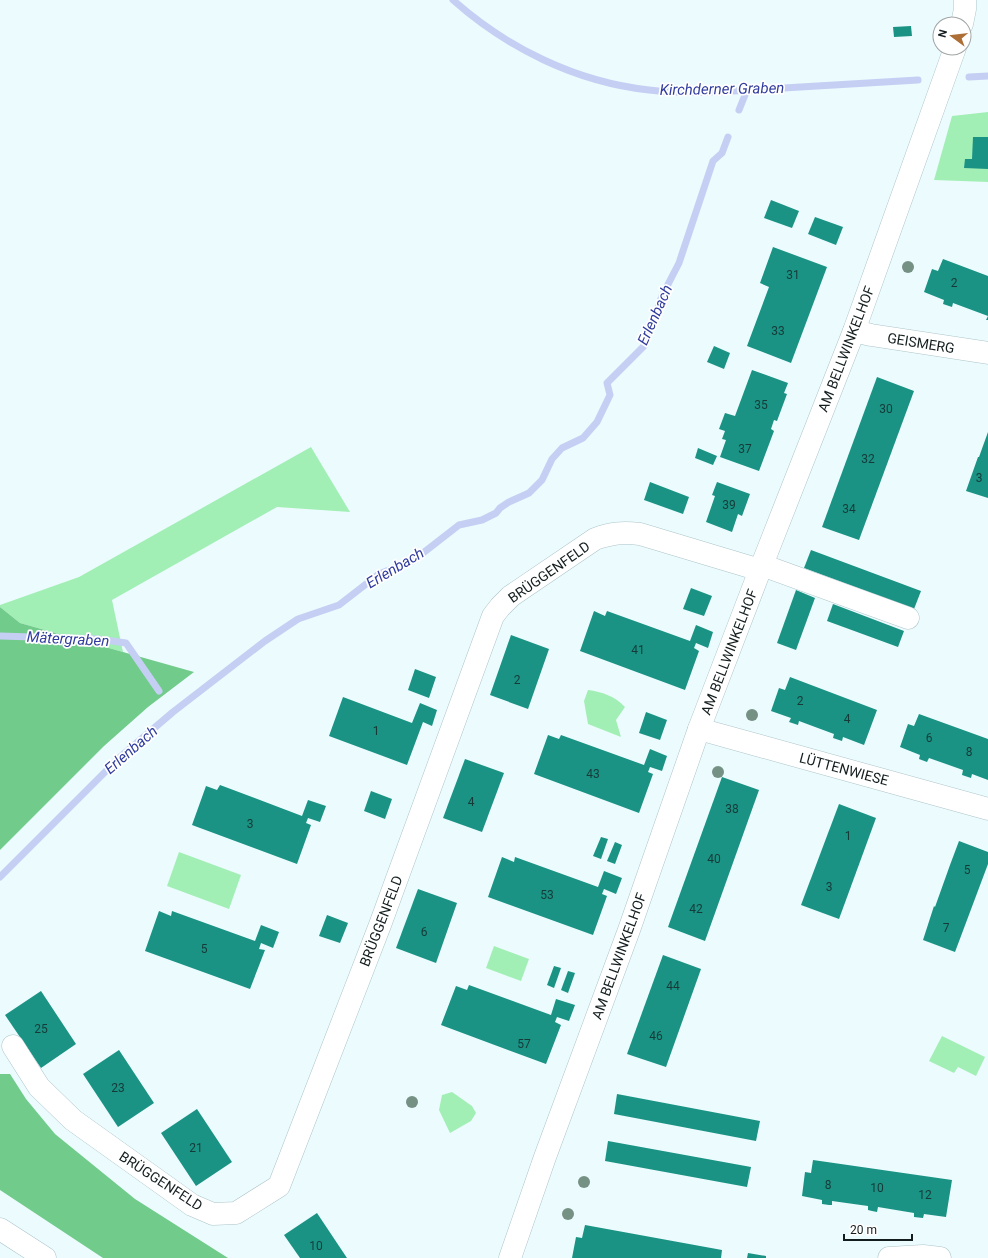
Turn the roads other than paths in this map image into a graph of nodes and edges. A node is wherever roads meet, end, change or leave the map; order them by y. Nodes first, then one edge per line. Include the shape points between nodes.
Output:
1 (965, 0) edge
2 (964, 16) edge
3 (952, 56) edge
4 (854, 331) junction
5 (988, 353) edge
6 (761, 567) junction
7 (908, 618) dead end
8 (700, 729) junction
9 (988, 808) edge
10 (13, 1046) dead end
11 (0, 1229) edge
12 (45, 1258) edge
13 (510, 1258) edge
14 (890, 1258) edge
15 (940, 1258) edge

1 - 2 main road
3 - 4 main road, AM BELLWINKELHOF
4 - 5 main road, GEISMERG
4 - 6 main road, AM BELLWINKELHOF
6 - 7 main road, BRÜGGENFELD
6 - 8 main road, AM BELLWINKELHOF
6 - 10 main road, BRÜGGENFELD via 640,534 610,534 596,539 511,596 500,607 493,616 380,925 279,1186 236,1214 213,1214 192,1205 73,1120 39,1087
8 - 9 main road, LÜTTENWIESE
8 - 13 main road, AM BELLWINKELHOF
11 - 12 main road
14 - 15 main road

